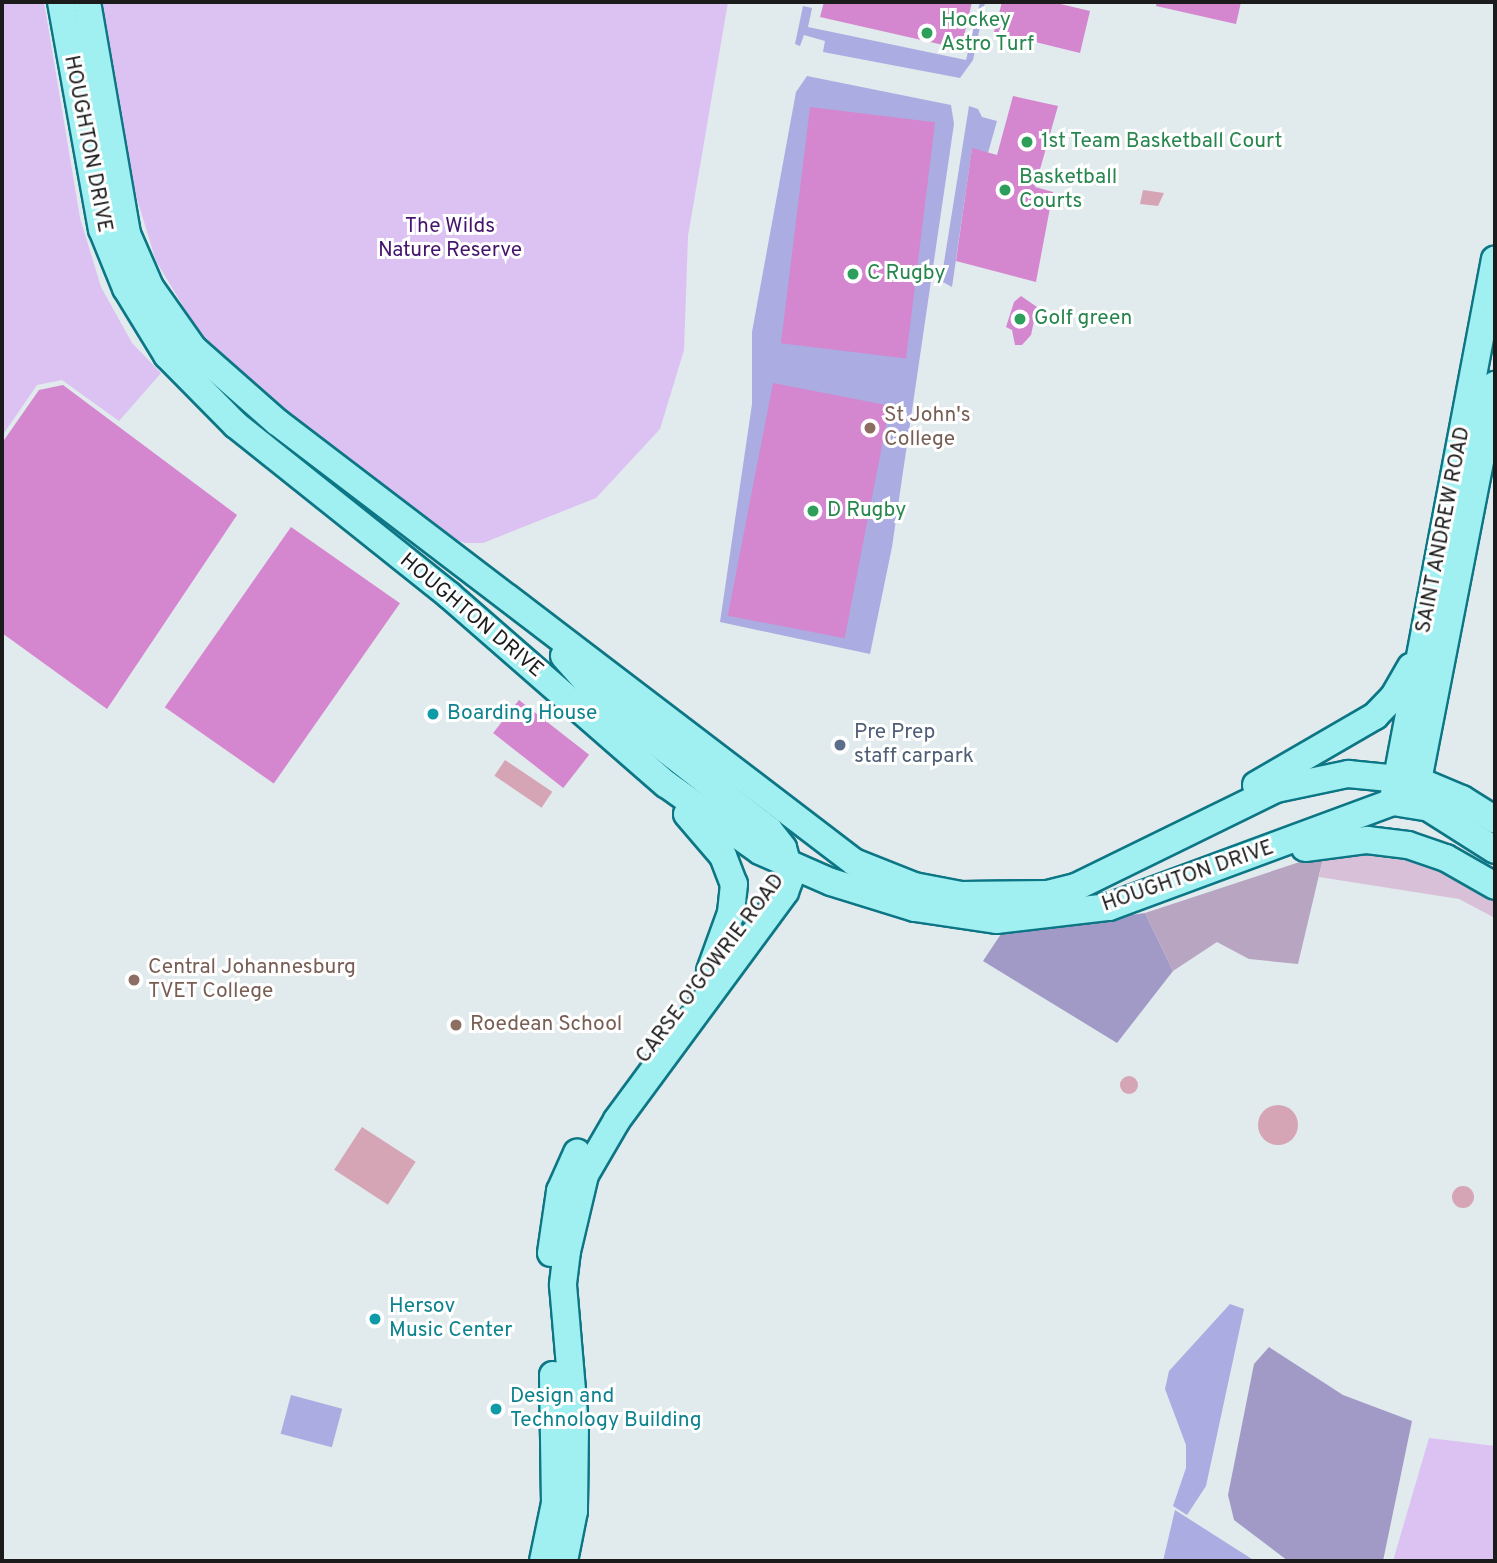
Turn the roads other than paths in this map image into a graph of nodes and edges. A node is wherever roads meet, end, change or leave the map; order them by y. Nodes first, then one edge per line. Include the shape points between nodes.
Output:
1 (61, 2) edge
2 (87, 2) edge
3 (1495, 259) edge
4 (1495, 385) edge
5 (526, 612) junction
6 (1426, 622) junction
7 (638, 759) junction
8 (1406, 790) junction
9 (1495, 820) edge
10 (1495, 850) edge
11 (1138, 856) junction
12 (1098, 876) junction
13 (788, 879) junction
14 (1187, 882) junction
15 (1495, 886) edge
16 (935, 891) junction
17 (1138, 898) junction
18 (710, 971) junction
19 (543, 1561) edge
20 (565, 1561) edge

1 - 7 main road, HOUGHTON DRIVE via 102,229 126,288 167,355 219,410 449,595
2 - 5 main road, HOUGHTON DRIVE via 122,215 142,271 169,318 238,391
3 - 6 main road, SAINT ANDREW ROAD
4 - 8 main road, SAINT ANDREW ROAD
5 - 13 main road via 606,703 769,830 783,848
5 - 16 main road, HOUGHTON DRIVE via 840,854 879,874
6 - 8 main road, SAINT ANDREW ROAD
6 - 11 main road via 1405,679 1375,716 1166,835
7 - 13 main road, HOUGHTON DRIVE
7 - 18 main road via 731,870 731,913
8 - 9 main road, HOUGHTON DRIVE via 1462,799
8 - 10 main road, HOUGHTON DRIVE
8 - 11 main road, HOUGHTON DRIVE via 1328,775 1289,784
8 - 14 main road, HOUGHTON DRIVE
11 - 12 main road, HOUGHTON DRIVE
12 - 16 main road, HOUGHTON DRIVE via 1063,890 1016,898
12 - 17 main road via 1115,893
13 - 16 main road via 816,865 896,888
13 - 17 main road, HOUGHTON DRIVE via 831,882 915,908 978,919 1072,914
13 - 18 main road, CARSE O'GOWRIE ROAD via 780,874
13 - 20 main road, CARSE O'GOWRIE ROAD via 617,1120 585,1175 566,1251 564,1285 575,1426 574,1511
14 - 15 main road via 1206,881 1312,847 1367,840 1421,848
14 - 17 main road, HOUGHTON DRIVE
18 - 19 main road, CARSE O'GOWRIE ROAD via 610,1103 574,1157 560,1191 549,1290 555,1491

